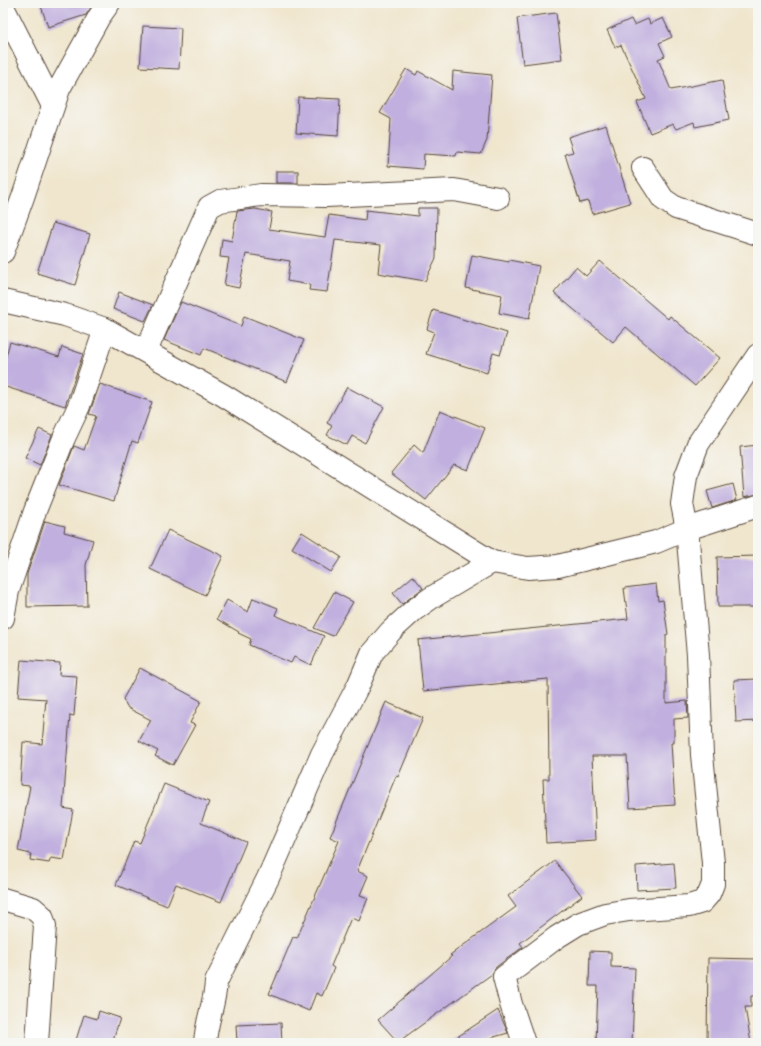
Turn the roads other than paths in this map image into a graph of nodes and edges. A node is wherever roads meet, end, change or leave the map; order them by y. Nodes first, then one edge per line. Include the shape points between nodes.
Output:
1 (109, 3) edge
2 (3, 7) edge
3 (54, 106) junction
4 (643, 168) dead end
5 (498, 198) dead end
6 (758, 234) edge
7 (3, 252) edge
8 (3, 301) edge
9 (105, 329) junction
10 (146, 351) junction
11 (758, 356) edge
12 (758, 506) edge
13 (688, 529) junction
14 (492, 562) junction
15 (3, 618) edge
16 (3, 899) edge
17 (37, 1043) edge
18 (205, 1043) edge
19 (524, 1043) edge

1 - 3 street via 59,89
2 - 3 street
3 - 7 street
4 - 6 street via 662,199 676,208
5 - 10 street via 454,190 326,196 261,195 220,201 209,207
8 - 9 street via 65,315
9 - 10 street
9 - 15 street via 79,406 35,511 8,591
10 - 14 street via 224,395
11 - 13 street via 698,444 686,476 682,504
12 - 13 street
13 - 14 street via 656,542 558,566 528,568
13 - 19 street via 698,655 702,755 713,863 713,884 710,894 702,902 689,906 629,910 605,914 578,924 504,978
14 - 18 street via 414,610 372,653 358,686 322,754 268,878 216,982
16 - 17 street via 33,908 42,916 45,926

